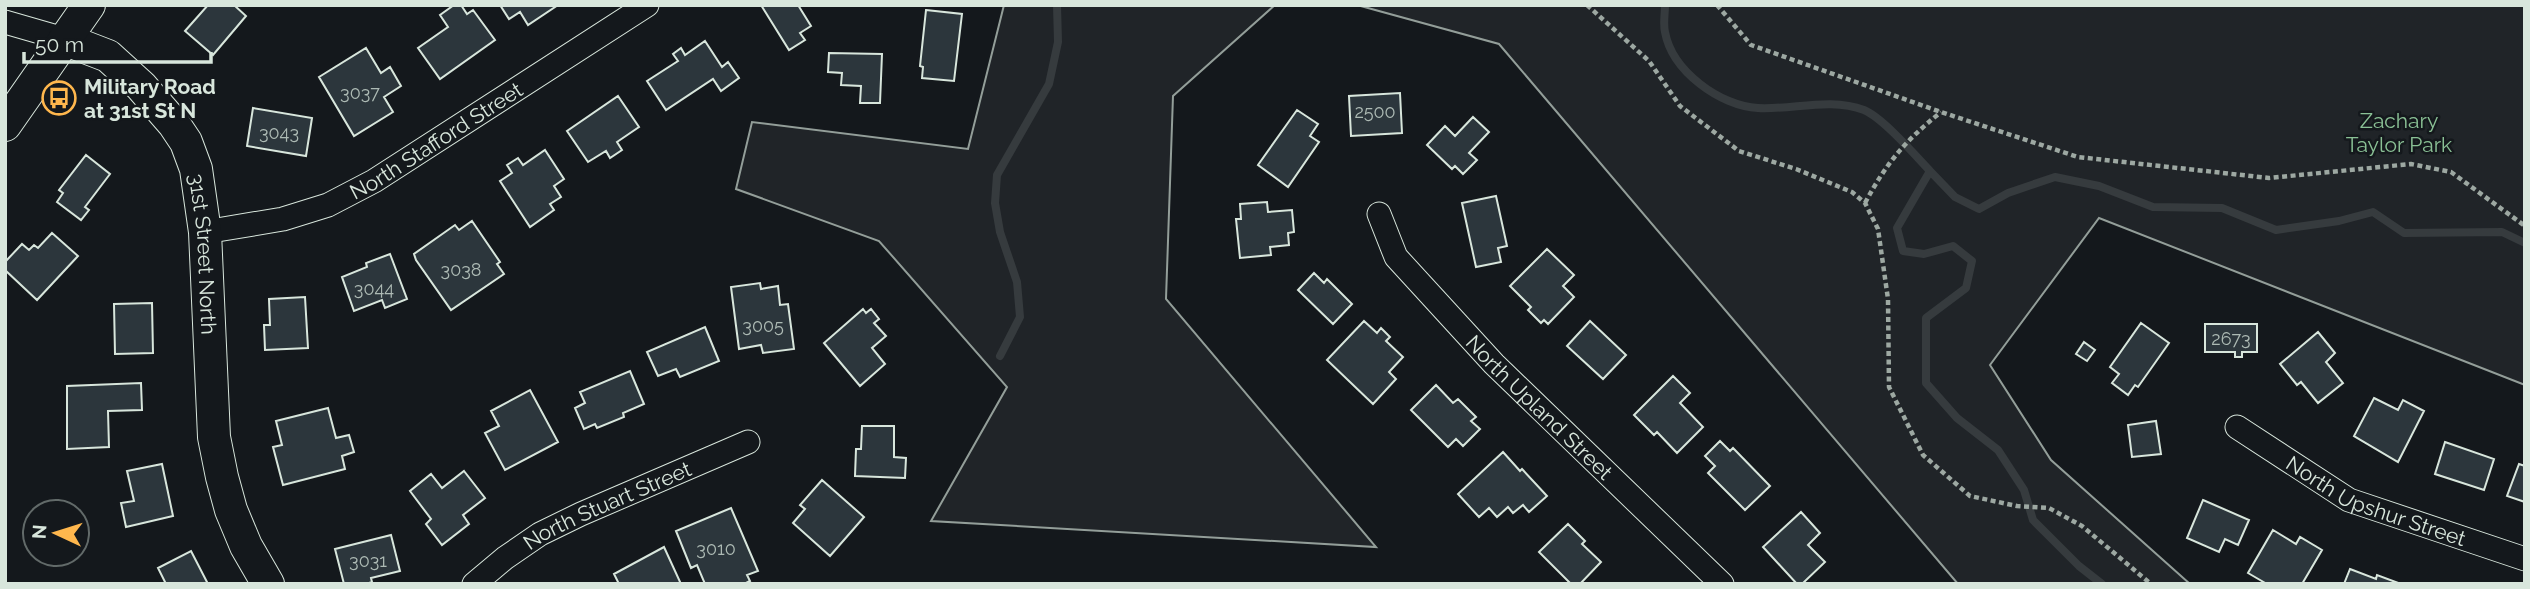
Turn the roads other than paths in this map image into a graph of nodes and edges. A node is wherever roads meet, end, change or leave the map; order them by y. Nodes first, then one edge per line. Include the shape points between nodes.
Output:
1 (89, 5) edge
2 (647, 5) edge
3 (5, 22) edge
4 (64, 39) junction
5 (5, 125) edge
6 (1379, 214) dead end
7 (205, 232) junction
8 (2237, 427) dead end
9 (748, 442) dead end
10 (2525, 559) edge
11 (268, 584) edge
12 (474, 584) edge
13 (1722, 584) edge

1 - 4 street
2 - 7 street, North Stafford Street via 374,181 328,205 282,219
3 - 4 street, 31st Street North
4 - 5 street
4 - 7 street, 31st Street North via 108,56 174,124 196,169
6 - 13 street, North Upland Street via 1396,257 1494,364
7 - 11 street, 31st Street North via 217,451 231,510
8 - 10 street, North Upshur Street via 2348,499
9 - 12 street, North Stuart Street via 540,534

